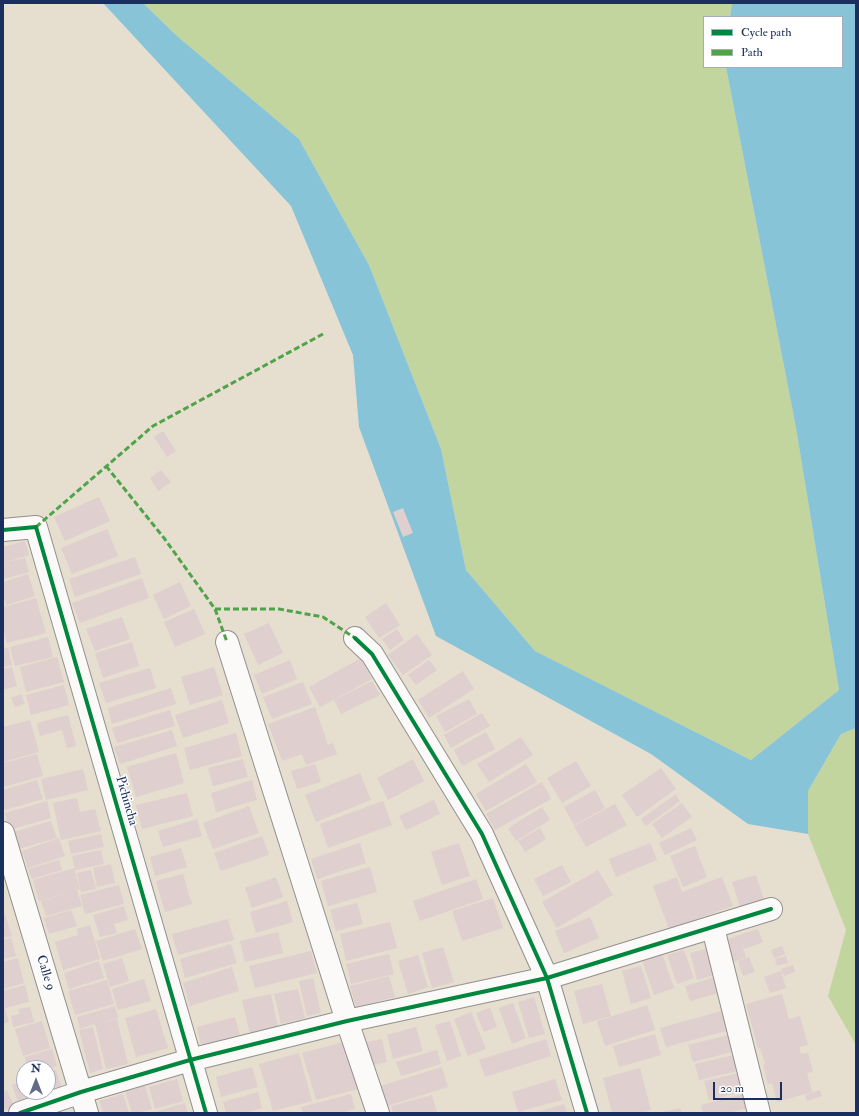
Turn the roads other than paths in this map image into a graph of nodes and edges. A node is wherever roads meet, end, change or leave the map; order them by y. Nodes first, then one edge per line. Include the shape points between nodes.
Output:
1 (3, 530) edge
2 (355, 638) dead end
3 (227, 642) dead end
4 (3, 833) edge
5 (771, 909) dead end
6 (712, 928) junction
7 (547, 978) junction
8 (347, 1021) junction
9 (190, 1060) junction
10 (81, 1092) junction
11 (20, 1113) edge
12 (87, 1113) edge
13 (206, 1113) edge
14 (378, 1113) edge
15 (587, 1113) edge
16 (759, 1113) edge

1 - 9 street, Pichincha via 36,527
2 - 7 street via 372,654 482,834
3 - 8 street
4 - 10 street, Calle 9
5 - 6 street
6 - 7 street
6 - 16 street
7 - 8 street
7 - 15 street
8 - 9 street
8 - 14 street
9 - 10 street
9 - 13 street, Pichincha
10 - 11 street
10 - 12 street, Calle 9

